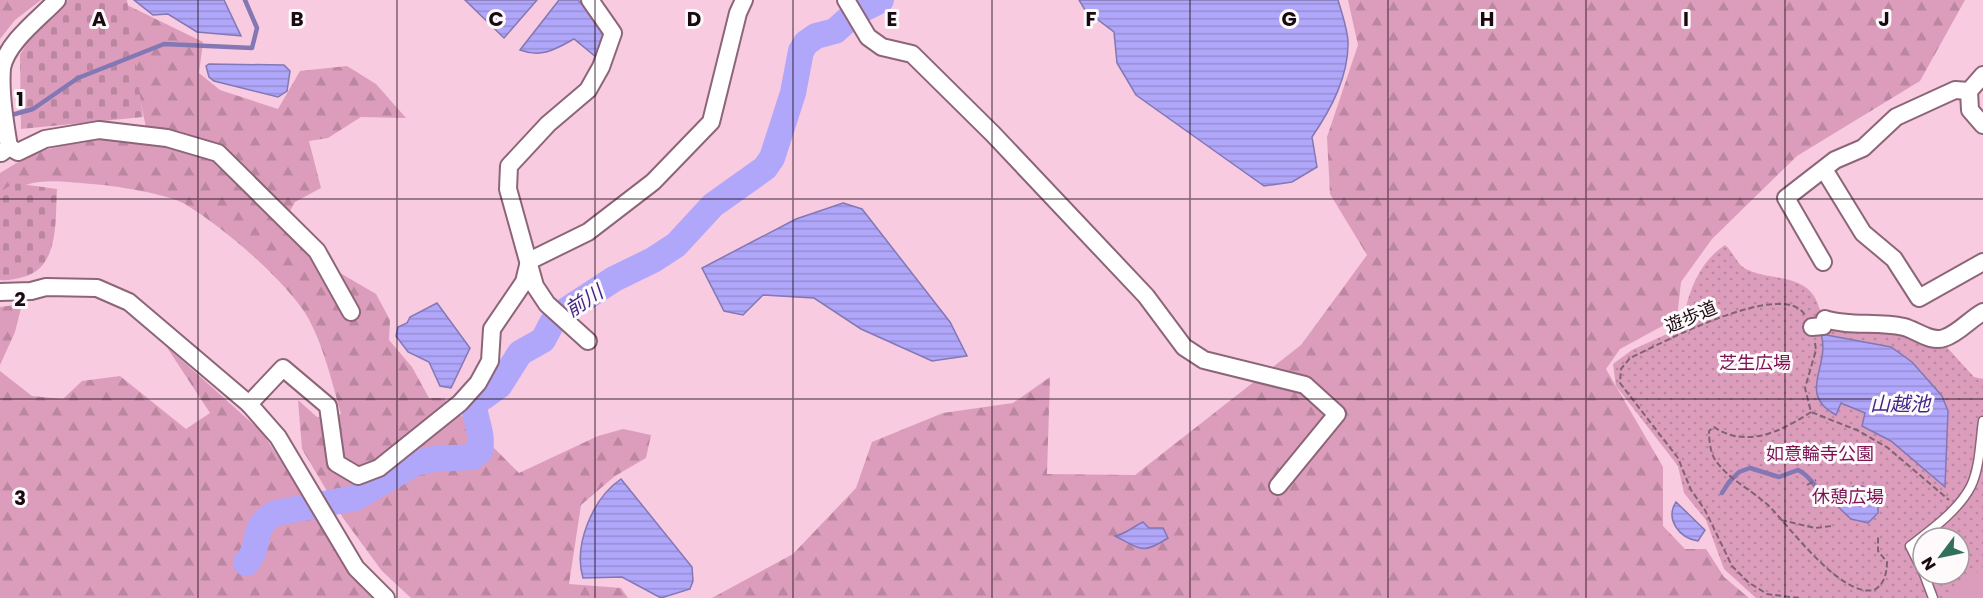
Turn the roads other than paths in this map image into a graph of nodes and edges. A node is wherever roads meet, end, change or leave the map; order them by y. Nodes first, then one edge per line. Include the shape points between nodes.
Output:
1 (57, 0) edge
2 (590, 0) edge
3 (744, 0) edge
4 (846, 0) edge
5 (1983, 75) edge
6 (1969, 92) junction
7 (1983, 125) edge
8 (6, 149) edge
9 (1825, 171) junction
10 (529, 261) junction
11 (1823, 262) dead end
12 (1983, 262) edge
13 (0, 292) edge
14 (351, 312) dead end
15 (1983, 312) edge
16 (1812, 327) road end
17 (588, 341) dead end
18 (249, 404) junction
19 (1983, 421) edge
20 (1980, 457) edge
21 (1278, 486) dead end
22 (1931, 526) edge
23 (386, 598) edge

1 - 8 street via 15,44 2,67
2 - 10 street via 613,33 601,67 588,90 508,166 508,189
3 - 10 street via 711,122 652,182 588,232
4 - 21 street via 867,37 882,47 912,54 993,134 1146,296 1184,347 1204,360 1305,385 1337,414
5 - 6 street
6 - 7 street via 1970,110
6 - 9 street via 1955,90 1896,117 1863,148 1835,160
8 - 14 street via 18,152 45,139 99,130 166,138 218,153 317,251
9 - 11 street via 1786,198
9 - 12 street via 1863,232 1894,259 1919,298
10 - 17 street via 535,286 547,304
10 - 18 street via 524,282 492,329 490,361 478,382 460,403 379,468 358,476 336,463 328,406 283,368
13 - 18 street via 88,287 129,302
15 - 16 street via 1943,339 1877,323 1825,319 1823,326
18 - 23 street via 278,437 356,568
19 - 20 lane
20 - 22 lane via 1970,487 1956,506

